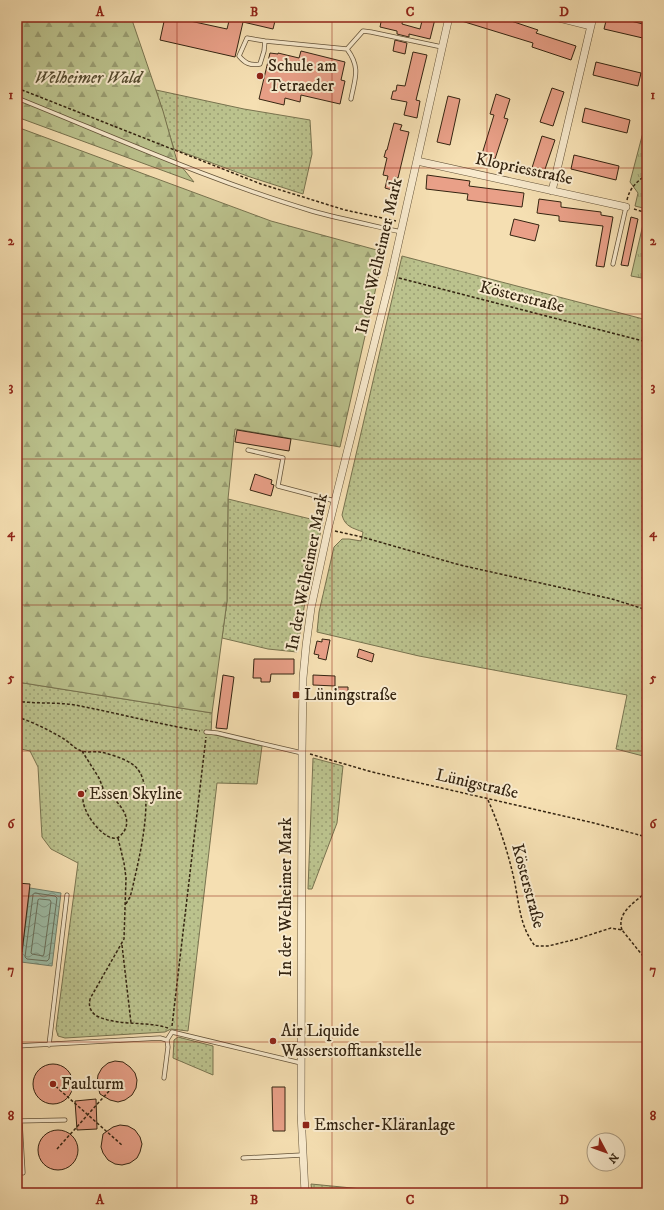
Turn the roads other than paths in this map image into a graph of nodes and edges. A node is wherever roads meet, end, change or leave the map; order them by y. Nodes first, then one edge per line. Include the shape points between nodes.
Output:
1 (449, 17) edge
2 (555, 17) edge
3 (593, 17) edge
4 (591, 26) junction
5 (265, 41) junction
6 (442, 48) junction
7 (347, 49) junction
8 (17, 98) edge
9 (351, 99) dead end
10 (417, 161) junction
11 (552, 191) junction
12 (626, 207) joint
13 (401, 232) junction
14 (613, 264) dead end
15 (248, 450) dead end
16 (335, 500) junction
17 (206, 732) road end
18 (302, 753) junction
19 (67, 895) dead end
20 (167, 1040) junction
21 (49, 1045) junction
22 (17, 1046) edge
23 (301, 1063) junction
24 (164, 1078) dead end
25 (65, 1120) dead end
26 (18, 1121) edge
27 (302, 1155) junction
28 (243, 1158) dead end
29 (23, 1173) dead end
30 (153, 1193) edge
31 (156, 1193) edge
32 (305, 1193) edge

1 - 6 street, In der Welheimer Mark
2 - 4 street
3 - 4 street
4 - 11 street
5 - 5 lane via 247,38 239,56 245,62 260,64
5 - 7 lane
6 - 7 lane via 363,31
6 - 10 street, In der Welheimer Mark
7 - 9 lane via 356,64
8 - 13 lane via 186,167 281,201
10 - 11 street, Klopriesstraße
10 - 13 street, In der Welheimer Mark
11 - 12 street, Klopriesstraße
12 - 14 lane
13 - 16 street, In der Welheimer Mark
15 - 16 lane via 283,458 278,486
16 - 18 street, In der Welheimer Mark via 311,608 306,646
17 - 18 lane
18 - 23 street, In der Welheimer Mark
19 - 21 lane
20 - 21 lane via 160,1038
20 - 23 lane via 172,1032
20 - 24 lane
21 - 22 lane
23 - 27 street, In der Welheimer Mark
25 - 26 lane
26 - 29 lane
27 - 28 lane
27 - 32 street, In der Welheimer Mark
30 - 31 lane

